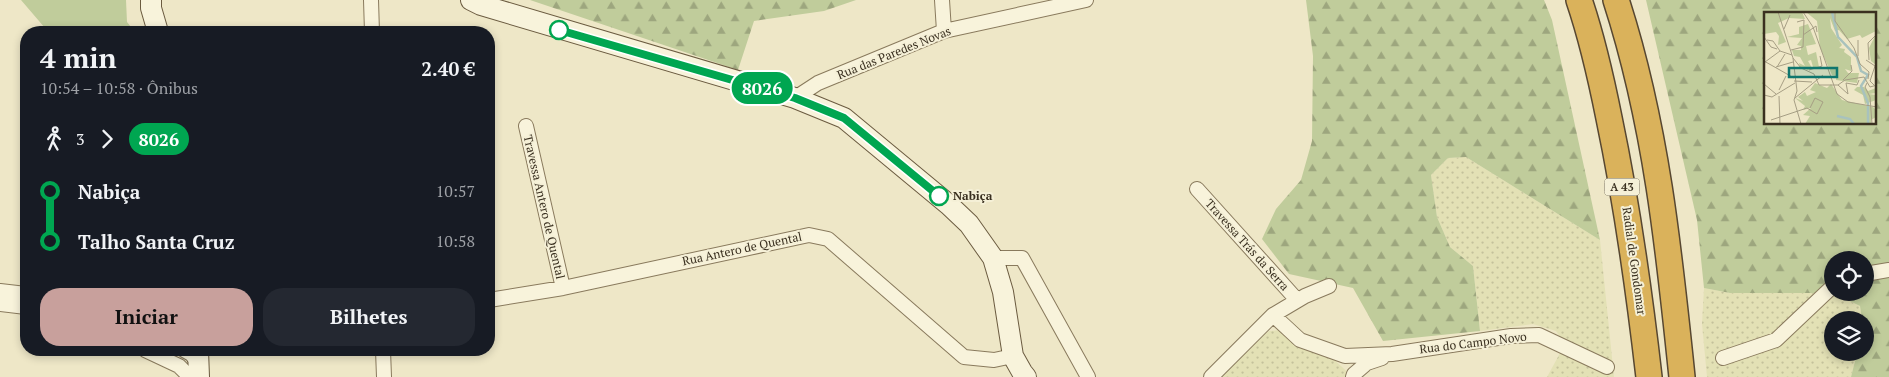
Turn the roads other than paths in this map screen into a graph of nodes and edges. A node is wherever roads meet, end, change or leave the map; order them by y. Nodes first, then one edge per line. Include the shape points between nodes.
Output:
1 (151, 0) edge
2 (942, 0) edge
3 (1086, 0) edge
4 (1579, 0) edge
5 (1616, 0) edge
6 (371, 1) edge
7 (471, 2) edge
8 (156, 26) edge
9 (372, 26) edge
10 (944, 30) junction
11 (795, 98) junction
12 (526, 126) dead end
13 (1197, 189) dead end
14 (993, 258) junction
15 (1889, 270) edge
16 (1874, 272) edge
17 (1329, 286) dead end
18 (563, 288) junction
19 (0, 291) edge
20 (20, 293) edge
21 (1824, 295) edge
22 (495, 299) edge
23 (1297, 300) junction
24 (0, 304) edge
25 (20, 307) edge
26 (1273, 315) junction
27 (1392, 354) junction
28 (159, 356) edge
29 (383, 356) edge
30 (1013, 356) junction
31 (1723, 358) dead end
32 (194, 360) edge
33 (1607, 367) dead end
34 (384, 377) edge
35 (1026, 377) edge
36 (1088, 377) edge
37 (1211, 377) edge
38 (1353, 377) edge
39 (1649, 377) edge
40 (1682, 377) edge

1 - 8 main road
2 - 10 street
3 - 10 street, Rua das Paredes Novas
4 - 39 highway, Radial de Gondomar / A 43 via 1615,146 1638,282
5 - 40 highway, A 43 via 1653,142 1669,249
6 - 9 street
7 - 11 main road
10 - 11 street, Rua das Paredes Novas via 818,83
11 - 14 main road via 844,118 949,205 969,224
12 - 18 street, Travessa Antero de Quental
13 - 23 street, Travessa Trás da Serra
14 - 30 main road via 1003,292
14 - 36 street via 1022,258
15 - 16 street
17 - 23 street, Travessa Trás da Serra
18 - 22 street, Rua Antero de Quental
18 - 30 street, Rua Antero de Quental via 809,235 828,240 964,357 994,360
19 - 20 street
21 - 31 street via 1776,340
23 - 26 street, Travessa Trás da Serra
24 - 25 street
26 - 27 street, Rua do Campo Novo via 1300,340 1345,356
26 - 37 street, Travessa Trás da Serra
27 - 33 street, Rua do Campo Novo via 1538,335
27 - 38 street, Rua do Campo Novo via 1367,363
28 - 32 street via 177,361
29 - 34 street
30 - 35 main road

